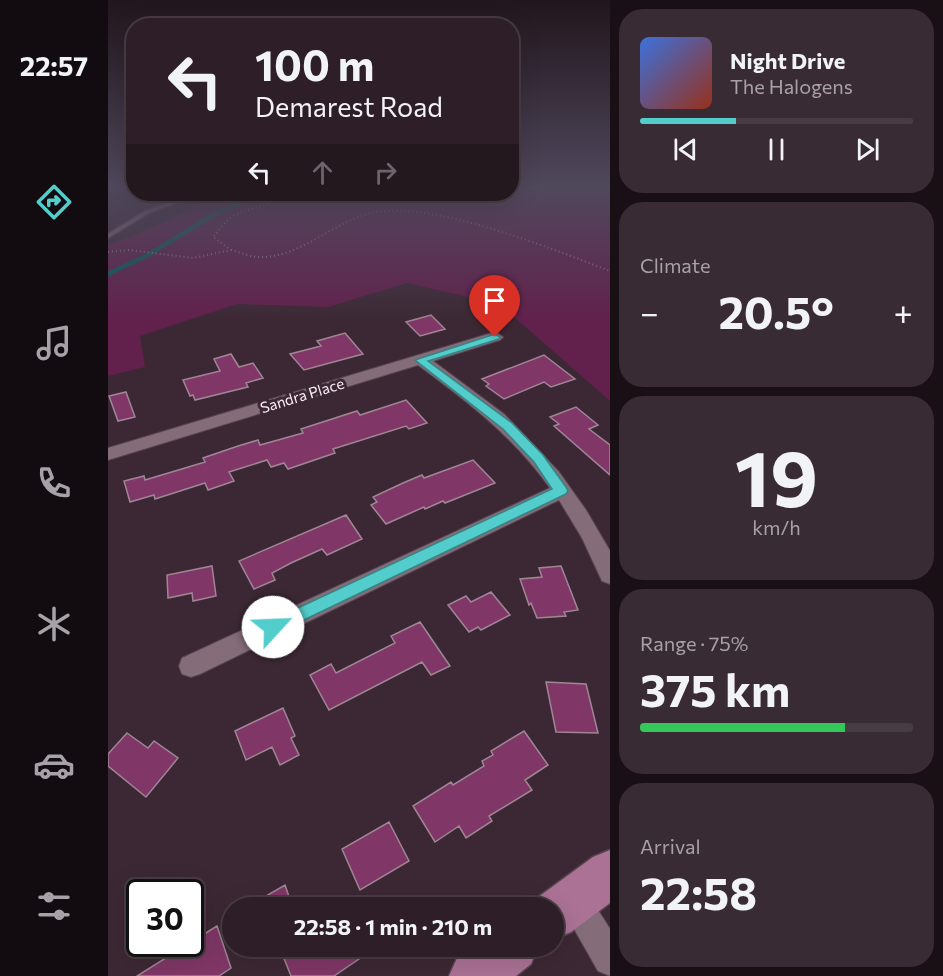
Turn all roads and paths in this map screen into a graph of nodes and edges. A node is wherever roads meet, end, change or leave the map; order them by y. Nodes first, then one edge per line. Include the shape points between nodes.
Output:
1 (216, 233) edge
2 (325, 233) edge
3 (502, 233) edge
4 (231, 250) junction
5 (108, 252) edge
6 (610, 271) edge
7 (495, 337) dead end
8 (420, 360) junction
9 (108, 454) edge
10 (561, 491) junction
11 (610, 574) edge
12 (191, 666) dead end
13 (579, 896) edge
14 (499, 957) edge
15 (610, 959) edge
16 (475, 976) edge

1 - 4 path via 213,237
2 - 4 path via 274,255 258,257
3 - 6 path
4 - 5 path via 194,258 141,251
7 - 8 street, Sandra Place
8 - 9 street, Sandra Place
8 - 10 street via 507,426
10 - 11 street via 591,534
10 - 12 street
13 - 15 street
14 - 16 main road

